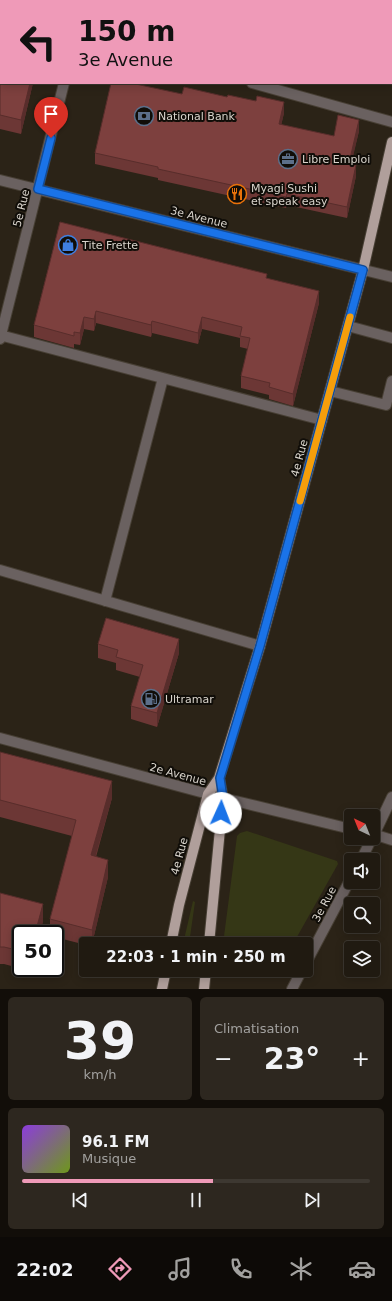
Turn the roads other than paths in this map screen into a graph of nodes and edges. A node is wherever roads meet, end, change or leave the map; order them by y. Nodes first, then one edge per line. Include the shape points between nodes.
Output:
1 (64, 84) edge
2 (256, 84) edge
3 (392, 122) edge
4 (392, 142) edge
5 (0, 180) edge
6 (38, 189) junction
7 (363, 270) junction
8 (392, 277) edge
9 (348, 326) junction
10 (0, 336) edge
11 (392, 338) edge
12 (163, 378) junction
13 (392, 381) edge
14 (330, 391) junction
15 (322, 420) junction
16 (0, 570) edge
17 (105, 601) junction
18 (260, 646) junction
19 (0, 738) edge
20 (220, 778) junction
21 (208, 794) junction
22 (392, 797) edge
23 (223, 798) junction
24 (380, 822) edge
25 (344, 827) edge
26 (380, 837) edge
27 (392, 840) edge
28 (345, 889) edge
29 (172, 937) edge
30 (210, 937) edge
31 (313, 950) edge
32 (165, 977) edge
33 (205, 977) edge
34 (298, 977) edge
35 (162, 989) edge
36 (204, 989) edge
37 (292, 989) edge

1 - 6 street, 5e Rue
2 - 3 street
4 - 7 main road, 4e Rue
5 - 6 street, 3e Avenue
6 - 7 street, 3e Avenue
6 - 10 street, 5e Rue
7 - 8 street, 3e Avenue
7 - 9 main road, 4e Rue
9 - 11 street
9 - 14 main road, 4e Rue
10 - 12 street
12 - 15 street
12 - 17 street
13 - 14 street via 386,405
14 - 15 main road, 4e Rue
15 - 18 main road, 4e Rue
16 - 17 street
17 - 18 street
18 - 20 main road, 4e Rue
19 - 21 street, 2e Avenue
20 - 21 main road, 4e Rue
20 - 23 main road, 4e Rue
21 - 23 street, 2e Avenue
21 - 29 main road, 4e Rue
22 - 24 street
23 - 25 street, 2e Avenue
23 - 30 main road, 4e Rue
26 - 27 street
28 - 31 street, 3e Rue
32 - 35 main road
33 - 36 main road
34 - 37 street

